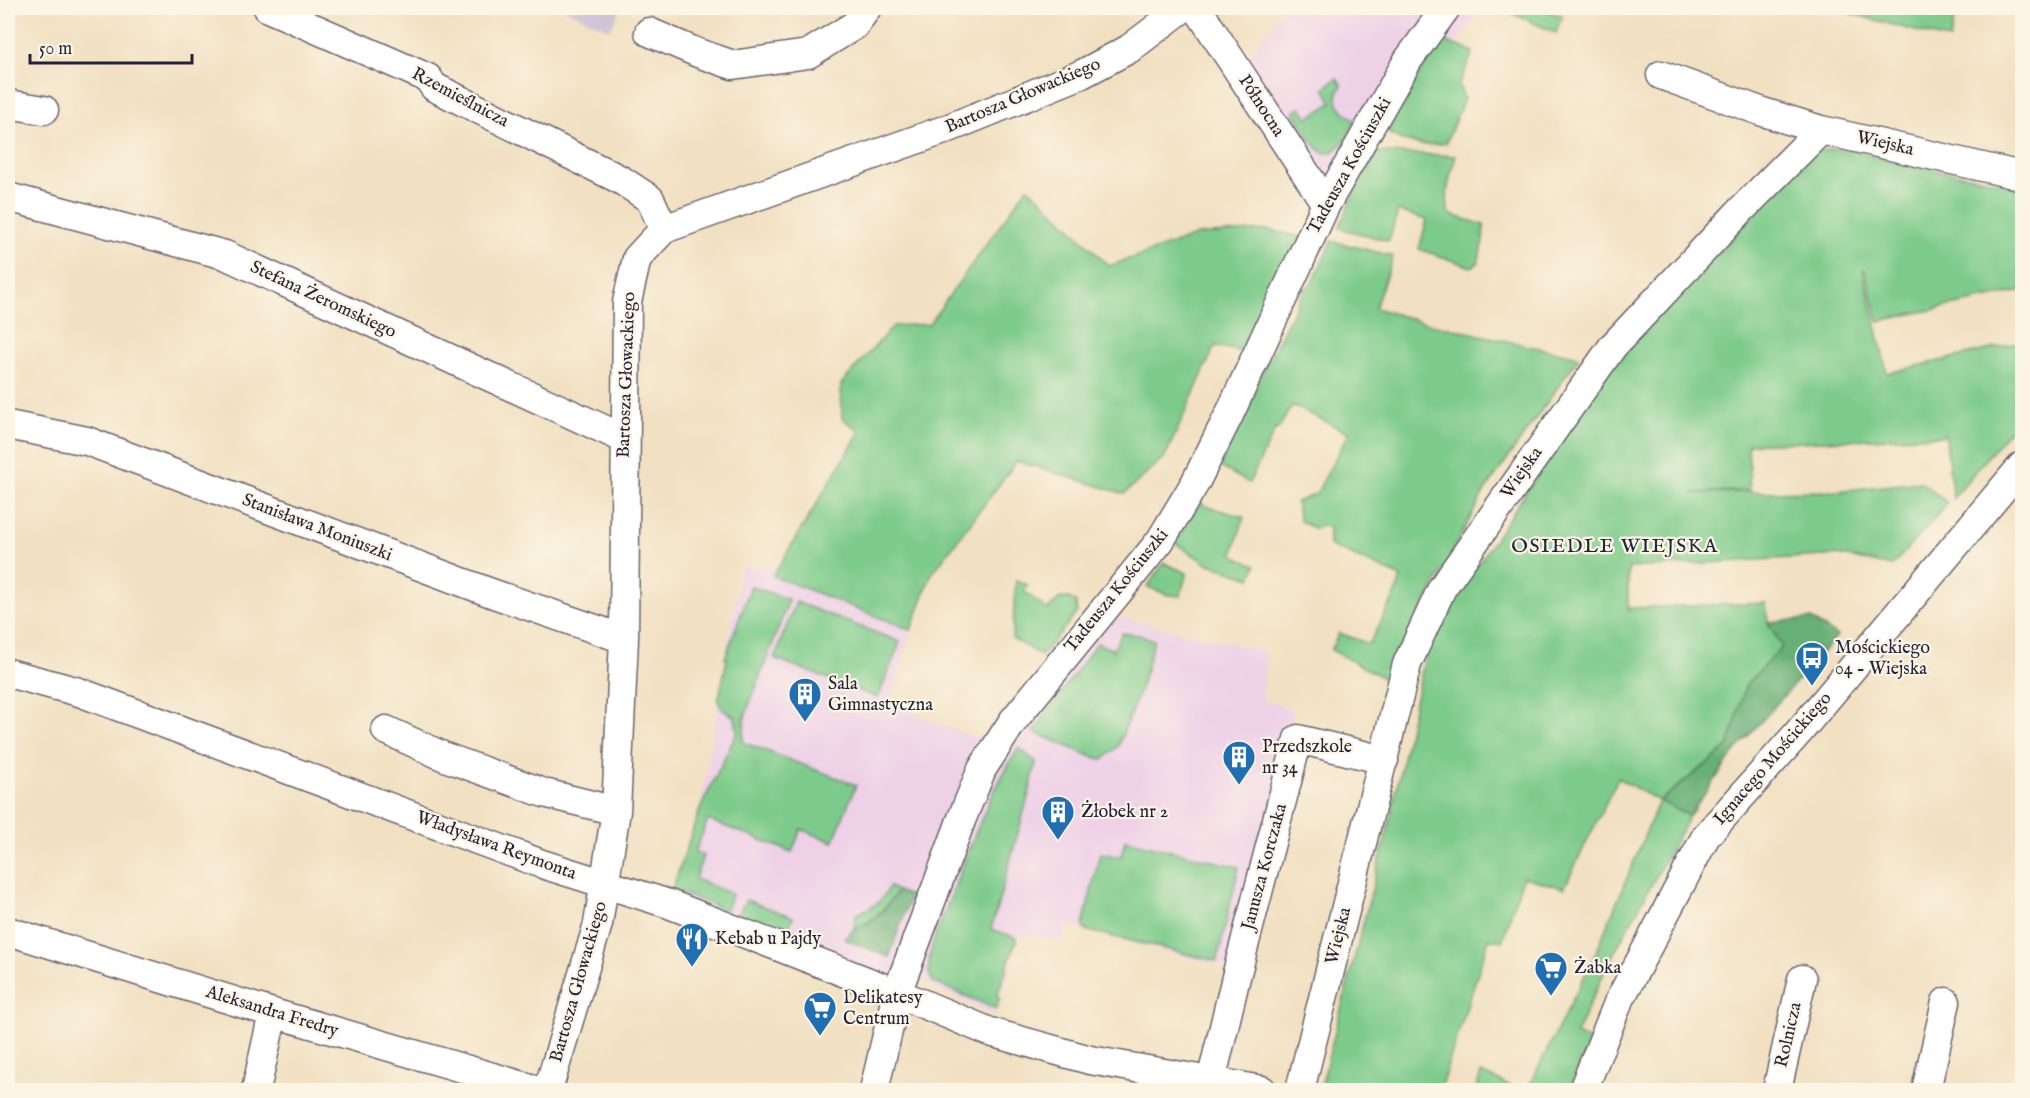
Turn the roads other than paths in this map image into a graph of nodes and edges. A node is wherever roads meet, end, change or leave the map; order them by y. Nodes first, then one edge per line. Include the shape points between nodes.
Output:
1 (268, 8) edge
2 (867, 8) edge
3 (1183, 8) edge
4 (1197, 8) edge
5 (1446, 8) edge
6 (649, 32) dead end
7 (1661, 75) dead end
8 (8, 104) edge
9 (44, 110) dead end
10 (1821, 130) junction
11 (2022, 176) edge
12 (8, 197) edge
13 (1326, 204) junction
14 (664, 229) junction
15 (8, 425) edge
16 (625, 439) junction
17 (2022, 466) edge
18 (624, 639) junction
19 (8, 673) edge
20 (386, 730) dead end
21 (1384, 760) junction
22 (616, 811) junction
23 (605, 885) junction
24 (8, 931) edge
25 (1802, 979) dead end
26 (897, 993) junction
27 (1946, 1002) dead end
28 (273, 1013) junction
29 (1211, 1081) junction
30 (256, 1090) edge
31 (537, 1090) edge
32 (548, 1090) edge
33 (874, 1090) edge
34 (1262, 1090) edge
35 (1300, 1090) edge
36 (1583, 1090) edge
37 (1777, 1090) edge
38 (1926, 1090) edge

1 - 14 street, Rzemieślnicza via 428,78 434,87 621,180 650,199
2 - 6 street via 855,25 808,54 733,65
3 - 14 street, Bartosza Głowackiego via 1129,49 1082,74 944,130
4 - 13 street, Północna
5 - 13 street, Tadeusza Kościuszki via 1408,60
7 - 10 street
8 - 9 street
10 - 11 street, Wiejska
10 - 21 street, Wiejska via 1613,346 1471,546 1442,588 1407,664
12 - 16 street, Stefana Żeromskiego via 225,255
13 - 26 street, Tadeusza Kościuszki via 1230,413 1160,541 1013,721 982,769
14 - 16 street, Bartosza Głowackiego via 637,258 630,282
15 - 18 street, Stanisława Moniuszki via 87,441
16 - 18 street, Bartosza Głowackiego
17 - 36 street, Ignacego Mościckiego via 1798,733 1706,836 1618,1004
18 - 22 street, Bartosza Głowackiego
19 - 23 street, Władysława Reymonta via 79,692
20 - 22 street via 445,757 544,793
21 - 29 street, Janusza Korczaka via 1298,739
21 - 35 street, Wiejska
22 - 23 street, Bartosza Głowackiego
23 - 26 street, Władysława Reymonta via 669,904
23 - 32 street, Bartosza Głowackiego via 591,948
24 - 28 street, Aleksandra Fredry
25 - 37 street, Rolnicza
26 - 29 street, Władysława Reymonta via 990,1032 1090,1060
26 - 33 street, Tadeusza Kościuszki
27 - 38 street
28 - 30 street
28 - 31 street, Aleksandra Fredry
29 - 34 street, Władysława Reymonta

